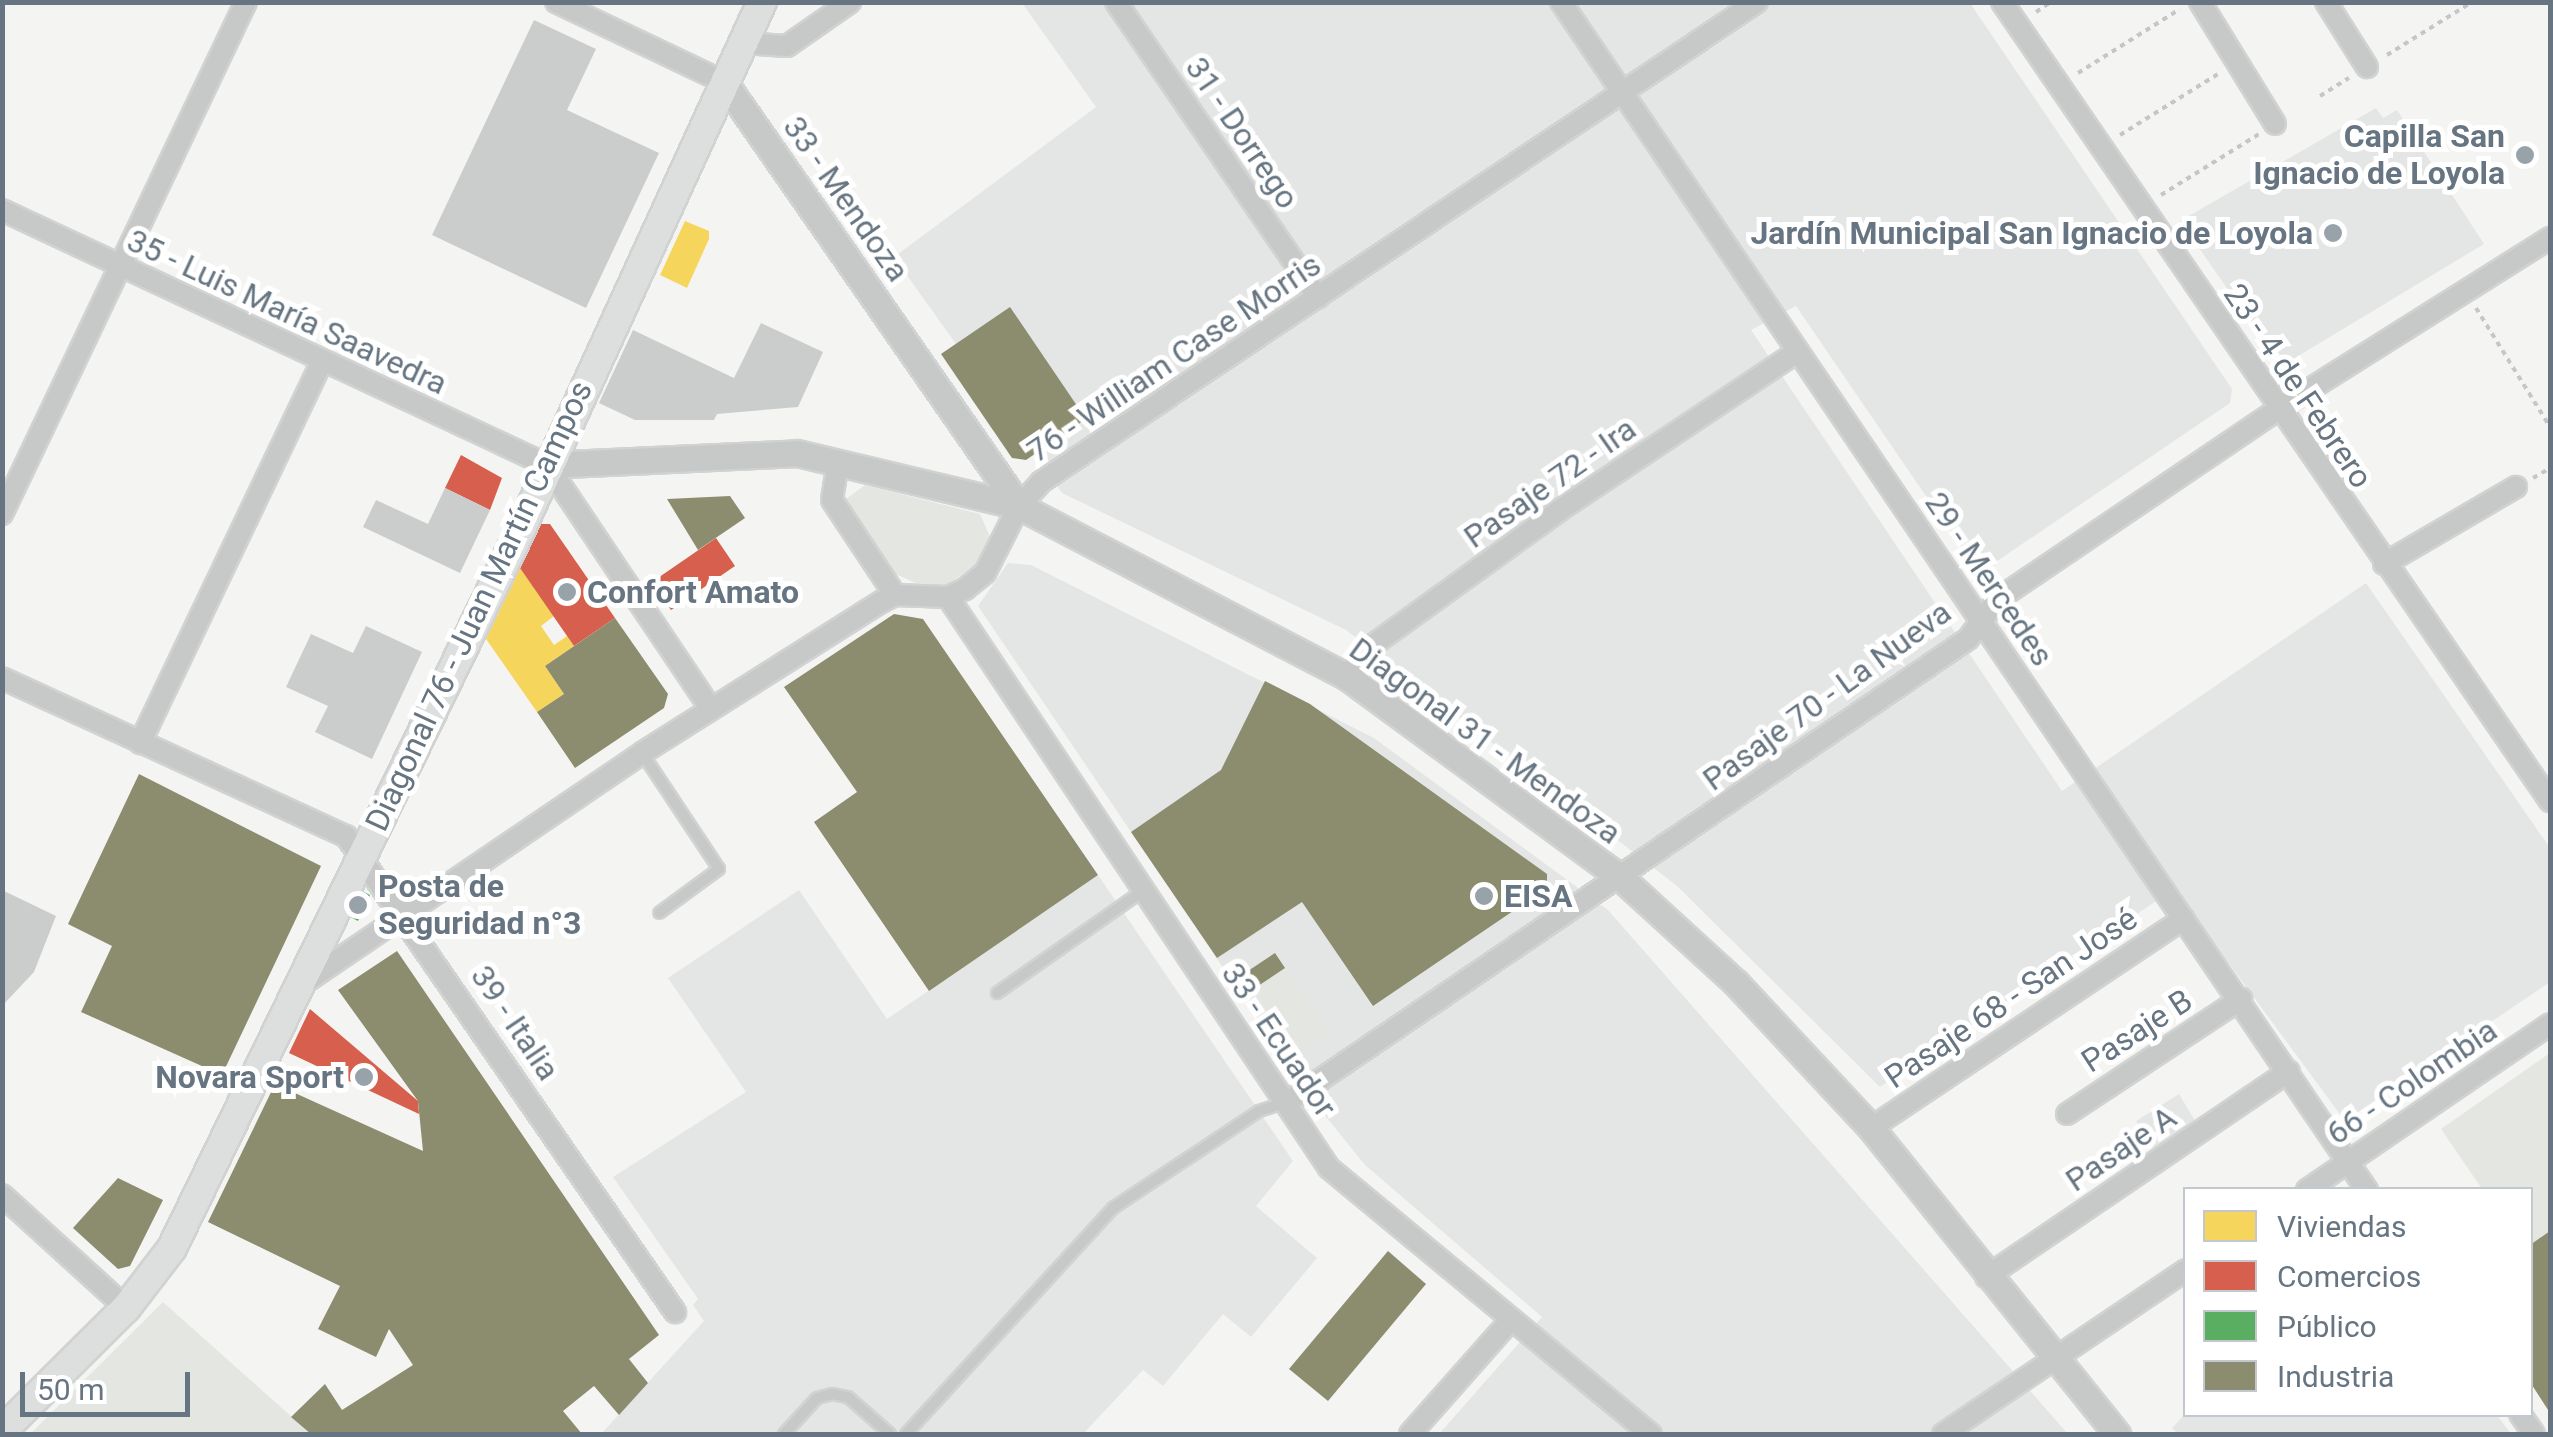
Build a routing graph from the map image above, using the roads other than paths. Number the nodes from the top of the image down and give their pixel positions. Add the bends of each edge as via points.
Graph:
1 (246, 2) edge
2 (556, 2) edge
3 (762, 2) edge
4 (850, 2) edge
5 (1116, 2) edge
6 (1560, 2) edge
7 (1756, 2) edge
8 (2002, 2) edge
9 (2200, 2) edge
10 (2326, 2) edge
11 (742, 43) junction
12 (2368, 66) road end
13 (724, 82) junction
14 (1622, 92) junction
15 (2276, 124) road end
16 (2, 210) edge
17 (2550, 238) edge
18 (120, 266) junction
19 (1318, 297) junction
20 (1797, 352) junction
21 (322, 363) junction
22 (2277, 410) junction
23 (838, 462) junction
24 (547, 466) junction
25 (2516, 487) dead end
26 (1019, 506) junction
27 (2, 514) edge
28 (2384, 564) junction
29 (896, 595) junction
30 (948, 597) junction
31 (1982, 620) junction
32 (1346, 676) junction
33 (2, 678) edge
34 (711, 709) junction
35 (140, 743) junction
36 (642, 753) junction
37 (2550, 800) edge
38 (363, 852) junction
39 (1621, 878) junction
40 (1141, 892) junction
41 (659, 914) dead end
42 (407, 918) junction
43 (2184, 919) junction
44 (296, 988) junction
45 (996, 993) dead end
46 (2241, 999) junction
47 (2550, 1024) edge
48 (2289, 1071) junction
49 (1286, 1103) junction
50 (2067, 1114) dead end
51 (1872, 1128) junction
52 (2348, 1162) junction
53 (2311, 1187) edge
54 (2365, 1187) edge
55 (2, 1195) edge
56 (2183, 1272) edge
57 (1986, 1278) junction
58 (126, 1308) junction
59 (675, 1312) dead end
60 (1510, 1321) junction
61 (2052, 1360) junction
62 (2, 1431) edge
63 (784, 1434) edge
64 (890, 1434) edge
65 (906, 1434) edge
66 (1410, 1434) edge
67 (1651, 1434) edge
68 (1943, 1434) edge
69 (2118, 1434) edge

1 - 18 street
2 - 13 street, 33 - Mendoza
3 - 11 main road, Diagonal 76 - Juan Martín Campos
4 - 11 street via 787,46
5 - 19 street, 31 - Dorrego
6 - 14 street, 29 - Mercedes
7 - 14 street, 76 - William Case Morris
8 - 22 street, 23 - 4 de Febrero
9 - 15 street
10 - 12 street
11 - 13 main road, Diagonal 76 - Juan Martín Campos
13 - 24 main road, Diagonal 76 - Juan Martín Campos
13 - 26 street, 33 - Mendoza
14 - 19 street, 76 - William Case Morris
14 - 20 street, 29 - Mercedes
16 - 18 street, 35 - Luis María Saavedra
17 - 22 street, Pasaje 70 - La Nueva
18 - 21 street, 35 - Luis María Saavedra
18 - 27 street
19 - 26 street, 76 - William Case Morris via 1042,482
20 - 31 street, 29 - Mercedes
20 - 32 street, Pasaje 72 - Ira via 1560,510 1377,642
21 - 24 street, 35 - Luis María Saavedra
21 - 35 street
22 - 28 street, 23 - 4 de Febrero
22 - 31 street, Pasaje 70 - La Nueva via 1998,599
23 - 24 street, Diagonal 31 - Mendoza via 776,452
23 - 26 street, Diagonal 31 - Mendoza
23 - 29 street via 832,500
24 - 34 street
24 - 38 main road, Diagonal 76 - Juan Martín Campos
25 - 28 street
26 - 30 street, 76 - William Case Morris via 985,573
26 - 32 street, Diagonal 31 - Mendoza
28 - 37 street, 23 - 4 de Febrero
29 - 30 street
29 - 34 street
30 - 40 street, 33 - Ecuador
31 - 39 street, Pasaje 70 - La Nueva via 1968,639
31 - 43 street, 29 - Mercedes
32 - 39 street, Diagonal 31 - Mendoza
33 - 35 street, 39 - Italia
34 - 36 street
35 - 38 street, 39 - Italia via 346,836
36 - 41 lane via 718,868
36 - 42 street
38 - 42 street, 39 - Italia
38 - 44 main road, Diagonal 76 - Juan Martín Campos
39 - 49 street, Pasaje 70 - La Nueva
39 - 51 street, Diagonal 31 - Mendoza via 1736,983
40 - 45 lane
40 - 49 street, 33 - Ecuador
42 - 44 street
42 - 59 street, 39 - Italia
43 - 46 street, 29 - Mercedes
43 - 51 street, Pasaje 68 - San José
44 - 58 main road, Diagonal 76 - Juan Martín Campos via 172,1248
46 - 48 street, 29 - Mercedes
46 - 50 street, Pasaje B
47 - 52 street, 66 - Colombia
48 - 52 street, 29 - Mercedes
48 - 57 street, Pasaje A
49 - 60 street, 33 - Ecuador via 1345,1184
49 - 65 lane via 1258,1112 1113,1208
51 - 57 street, Diagonal 31 - Mendoza
52 - 53 street, 66 - Colombia
52 - 54 street, 29 - Mercedes
55 - 58 street
56 - 61 street
57 - 61 street, Diagonal 31 - Mendoza
58 - 62 main road, Diagonal 76 - Juan Martín Campos
60 - 66 street
60 - 67 street, 33 - Ecuador
61 - 68 street
61 - 69 street, Diagonal 31 - Mendoza
63 - 64 lane via 817,1398 832,1394 848,1397

